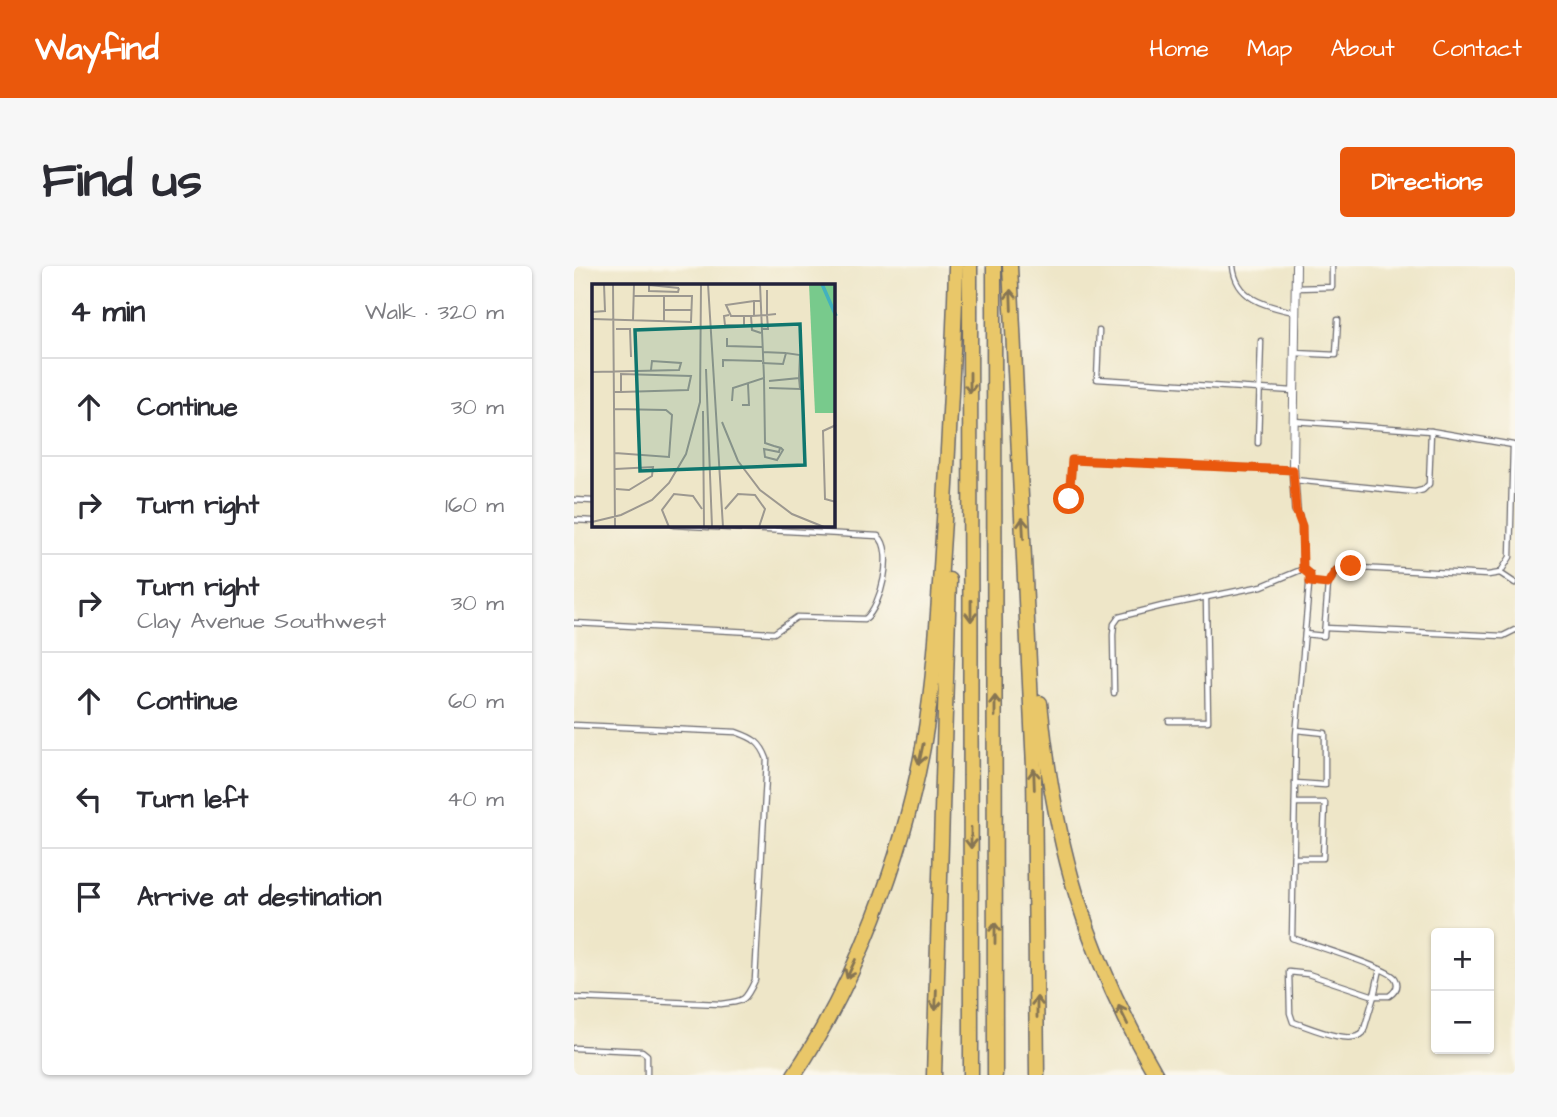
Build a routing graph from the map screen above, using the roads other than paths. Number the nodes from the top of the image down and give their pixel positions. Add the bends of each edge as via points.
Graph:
1 (956, 266) edge
2 (970, 266) edge
3 (994, 266) edge
4 (1010, 266) edge
5 (1233, 266) edge
6 (1296, 266) edge
7 (1332, 266) edge
8 (1296, 288) junction
9 (1295, 312) junction
10 (1338, 320) dead end
11 (1099, 331) dead end
12 (1261, 341) dead end
13 (1295, 353) junction
14 (1261, 388) junction
15 (1294, 391) junction
16 (951, 418) junction
17 (1293, 421) junction
18 (1431, 431) junction
19 (1258, 443) dead end
20 (1293, 475) junction
21 (1069, 499) dead end
22 (574, 500) edge
23 (592, 501) edge
24 (1296, 510) joint
25 (574, 520) edge
26 (592, 521) edge
27 (711, 527) edge
28 (1025, 566) junction
29 (1303, 569) junction
30 (1500, 573) junction
31 (1310, 582) junction
32 (1515, 583) edge
33 (1328, 584) junction
34 (1206, 597) junction
35 (574, 623) edge
36 (1325, 628) junction
37 (1515, 630) edge
38 (1305, 634) junction
39 (1114, 693) dead end
40 (1169, 720) dead end
41 (574, 725) edge
42 (1297, 730) junction
43 (1295, 783) junction
44 (1295, 803) junction
45 (1294, 858) junction
46 (1380, 969) junction
47 (1374, 996) junction
48 (574, 998) edge
49 (574, 1048) edge
50 (647, 1075) edge
51 (794, 1075) edge
52 (934, 1075) edge
53 (971, 1075) edge
54 (995, 1075) edge
55 (1037, 1075) edge
56 (1156, 1075) edge

1 - 16 highway
2 -> 53 highway
54 -> 3 highway
28 -> 4 highway
5 - 9 lane via 1242,289 1258,304
6 - 8 street
7 - 8 lane via 1332,287
8 - 9 street
9 - 13 street
10 - 13 lane via 1336,355
11 - 14 lane via 1097,379
12 - 14 lane
13 - 15 street
14 - 15 lane
14 - 19 lane
15 - 17 street
16 -> 51 highway via 933,668 912,793 867,932 837,999
16 -> 52 highway
17 - 18 lane
17 - 20 street
18 - 20 lane via 1429,484 1423,490
18 - 30 lane via 1513,445 1510,557
20 - 21 lane via 1072,460
20 - 24 street
22 - 23 lane
24 - 29 lane via 1302,526
25 - 26 lane
27 - 35 lane via 878,536 885,548 878,602 865,619 797,617 774,633
55 -> 28 highway via 1035,815
56 -> 28 highway via 1097,957 1070,877 1044,745
29 - 31 lane
29 - 34 lane via 1262,586
30 - 32 lane
30 - 33 lane via 1351,566 1336,570
31 - 33 lane
31 - 38 lane
33 - 36 lane
34 - 39 lane via 1119,617 1113,635
34 - 40 lane via 1208,721
36 - 37 lane via 1503,636
36 - 38 lane via 1324,636
38 - 42 lane
41 - 48 lane via 736,733 754,739 767,759 756,969 747,997 721,1004
42 - 43 lane
42 - 43 lane via 1325,733 1325,785
43 - 44 lane
44 - 45 lane
44 - 45 lane via 1325,803 1323,858
45 - 46 lane via 1292,938
46 - 47 lane
46 - 47 lane via 1396,979 1395,991
47 - 47 lane via 1363,1033 1349,1039 1293,1022 1289,972
49 - 50 lane via 642,1051 647,1055

